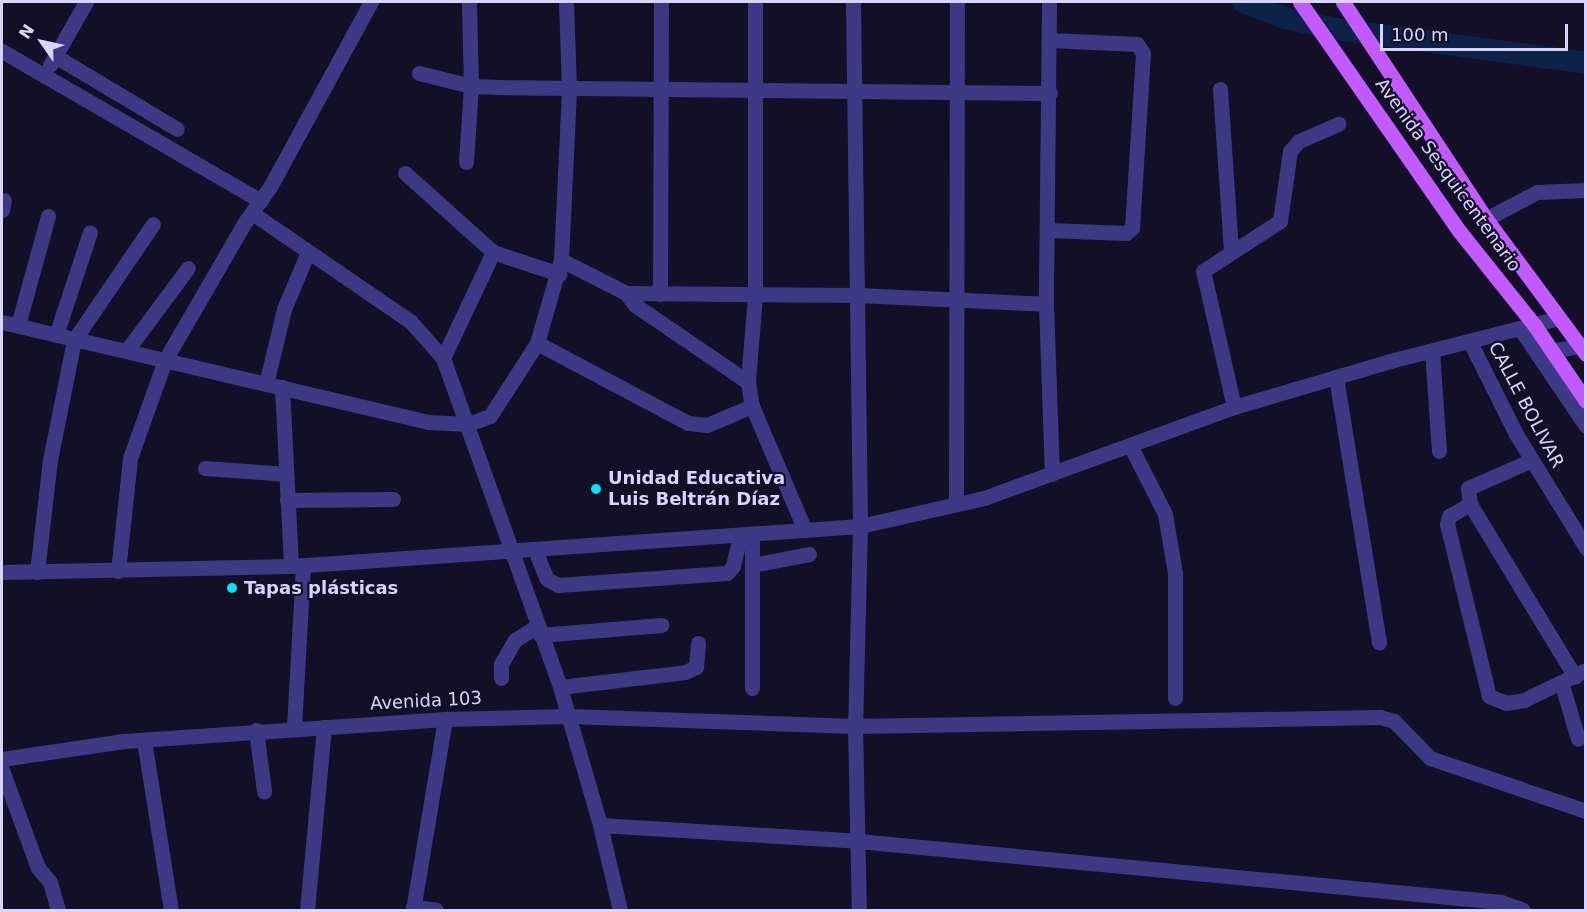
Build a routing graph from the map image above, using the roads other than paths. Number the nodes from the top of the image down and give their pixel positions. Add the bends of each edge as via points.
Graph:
1 (86, 2) edge
2 (371, 2) edge
3 (469, 2) edge
4 (566, 2) edge
5 (661, 2) edge
6 (755, 2) edge
7 (853, 2) edge
8 (957, 2) edge
9 (1049, 2) edge
10 (1300, 2) edge
11 (1343, 2) edge
12 (1050, 40) junction
13 (2, 51) edge
14 (55, 56) junction
15 (419, 74) dead end
16 (44, 75) junction
17 (471, 86) junction
18 (661, 87) junction
19 (569, 88) junction
20 (755, 89) junction
21 (1220, 89) dead end
22 (852, 91) junction
23 (1050, 93) junction
24 (957, 94) junction
25 (1338, 124) dead end
26 (177, 129) dead end
27 (466, 162) dead end
28 (405, 173) dead end
29 (1586, 190) edge
30 (256, 207) junction
31 (48, 216) dead end
32 (1486, 219) junction
33 (153, 224) dead end
34 (1049, 230) junction
35 (90, 232) dead end
36 (308, 252) junction
37 (493, 252) junction
38 (1231, 252) junction
39 (560, 267) junction
40 (188, 268) dead end
41 (626, 293) junction
42 (660, 294) junction
43 (858, 295) junction
44 (755, 296) junction
45 (954, 298) junction
46 (1046, 304) junction
47 (1559, 318) junction
48 (2, 322) edge
49 (18, 325) junction
50 (1528, 328) junction
51 (56, 335) junction
52 (74, 340) junction
53 (1470, 342) junction
54 (537, 344) junction
55 (1584, 348) edge
56 (127, 350) junction
57 (1432, 351) junction
58 (1551, 351) junction
59 (443, 358) junction
60 (165, 360) junction
61 (1336, 377) junction
62 (748, 382) junction
63 (266, 384) junction
64 (282, 387) junction
65 (1586, 401) edge
66 (752, 406) junction
67 (1234, 408) junction
68 (468, 424) junction
69 (1586, 426) edge
70 (1130, 445) junction
71 (1439, 451) dead end
72 (1532, 460) junction
73 (205, 468) dead end
74 (285, 474) junction
75 (1052, 474) junction
76 (393, 499) dead end
77 (287, 500) junction
78 (956, 504) junction
79 (1470, 504) junction
80 (860, 526) junction
81 (805, 530) junction
82 (746, 534) junction
83 (1586, 548) edge
84 (535, 550) junction
85 (510, 551) junction
86 (809, 554) dead end
87 (297, 565) junction
88 (752, 565) junction
89 (118, 571) junction
90 (2, 572) edge
91 (37, 572) junction
92 (662, 625) dead end
93 (539, 630) junction
94 (698, 643) dead end
95 (1379, 643) dead end
96 (1574, 677) edge
97 (501, 678) dead end
98 (560, 687) junction
99 (752, 688) dead end
100 (1175, 698) dead end
101 (568, 716) junction
102 (445, 719) junction
103 (855, 726) junction
104 (294, 727) junction
105 (324, 727) junction
106 (256, 730) junction
107 (1578, 739) dead end
108 (144, 740) junction
109 (2, 759) edge
110 (2, 770) edge
111 (264, 791) dead end
112 (1586, 812) edge
113 (600, 825) junction
114 (858, 840) junction
115 (413, 909) edge
116 (58, 910) edge
117 (171, 910) edge
118 (307, 910) edge
119 (436, 910) edge
120 (620, 910) edge
121 (859, 910) edge
122 (1523, 910) edge

1 - 14 street
2 - 30 street
3 - 17 street
4 - 19 street
5 - 18 street
6 - 20 street
7 - 22 street
8 - 24 street
9 - 12 street
10 - 50 main road, Avenida Sesquicentenario
11 - 32 main road, Avenida Sesquicentenario
12 - 23 street
12 - 34 street via 1137,44 1143,53 1132,228 1126,233
13 - 16 street
14 - 16 street
14 - 26 street
15 - 17 street
16 - 30 street
17 - 19 street
17 - 27 street
18 - 19 street
18 - 20 street
18 - 42 street
19 - 39 street
20 - 22 street
20 - 44 street
21 - 38 street
22 - 24 street
22 - 43 street
23 - 24 street
23 - 34 street
24 - 45 street
25 - 38 street via 1299,141 1290,151 1280,221
28 - 37 street
29 - 32 street via 1538,192
30 - 36 street
30 - 60 street
31 - 49 street
32 - 47 main road, Avenida Sesquicentenario
33 - 52 street
34 - 46 street
35 - 51 street
36 - 59 street via 411,322
36 - 63 street via 284,309
37 - 39 street
37 - 59 street
38 - 67 street via 1203,271
39 - 41 street
39 - 54 street
40 - 56 street
41 - 42 street
41 - 62 street via 635,305
42 - 44 street
43 - 44 street
43 - 45 street
43 - 80 street
44 - 62 street
45 - 46 street
45 - 78 street
46 - 75 street
47 - 50 street
47 - 55 main road, Avenida Sesquicentenario
48 - 49 street
49 - 51 street
50 - 53 street
50 - 58 main road, Avenida Sesquicentenario
50 - 69 street, Avenida Sesquicentenario
51 - 52 street
52 - 56 street
52 - 91 street via 50,460
53 - 57 street
53 - 72 street, CALLE BOLIVAR
54 - 66 street via 688,423 707,425
54 - 68 street via 490,416
55 - 58 street
56 - 60 street
57 - 61 street
57 - 71 street
58 - 65 main road, Avenida Sesquicentenario
59 - 68 street
60 - 63 street
60 - 89 street via 129,458
61 - 67 street
61 - 95 street
62 - 66 street
63 - 64 street
64 - 68 street via 428,422
64 - 74 street
66 - 81 street
67 - 70 street
68 - 85 street
70 - 75 street
70 - 100 street via 1165,514 1175,573
72 - 79 street via 1468,488
72 - 83 street, CALLE BOLIVAR
73 - 74 street
74 - 77 street
75 - 78 street
76 - 77 street
77 - 87 street
78 - 80 street
79 - 96 street
79 - 96 street via 1449,516 1446,524 1489,696 1506,703
80 - 81 street
80 - 103 street
81 - 82 street
82 - 84 street
82 - 84 street via 727,573 558,585 547,579
82 - 88 street
84 - 85 street
85 - 87 street
85 - 93 street
86 - 88 street
87 - 89 street
87 - 104 street
88 - 99 street
89 - 91 street
90 - 91 street
92 - 93 street
93 - 97 street via 515,640 501,664
93 - 98 street
94 - 98 street via 696,667 685,672
96 - 107 street
98 - 101 street
101 - 102 street, Avenida 103
101 - 103 street, Avenida 103
101 - 113 street
102 - 105 street, Avenida 103
102 - 115 street
103 - 112 street, Avenida 103 via 1380,717 1394,721 1430,758
103 - 114 street
104 - 105 street, Avenida 103
104 - 106 street, Avenida 103
105 - 118 street
106 - 108 street, Avenida 103
106 - 111 street
108 - 109 street, Avenida 103
108 - 117 street
110 - 116 street
113 - 114 street
113 - 120 street
114 - 121 street
114 - 122 street via 1501,902
115 - 119 street

